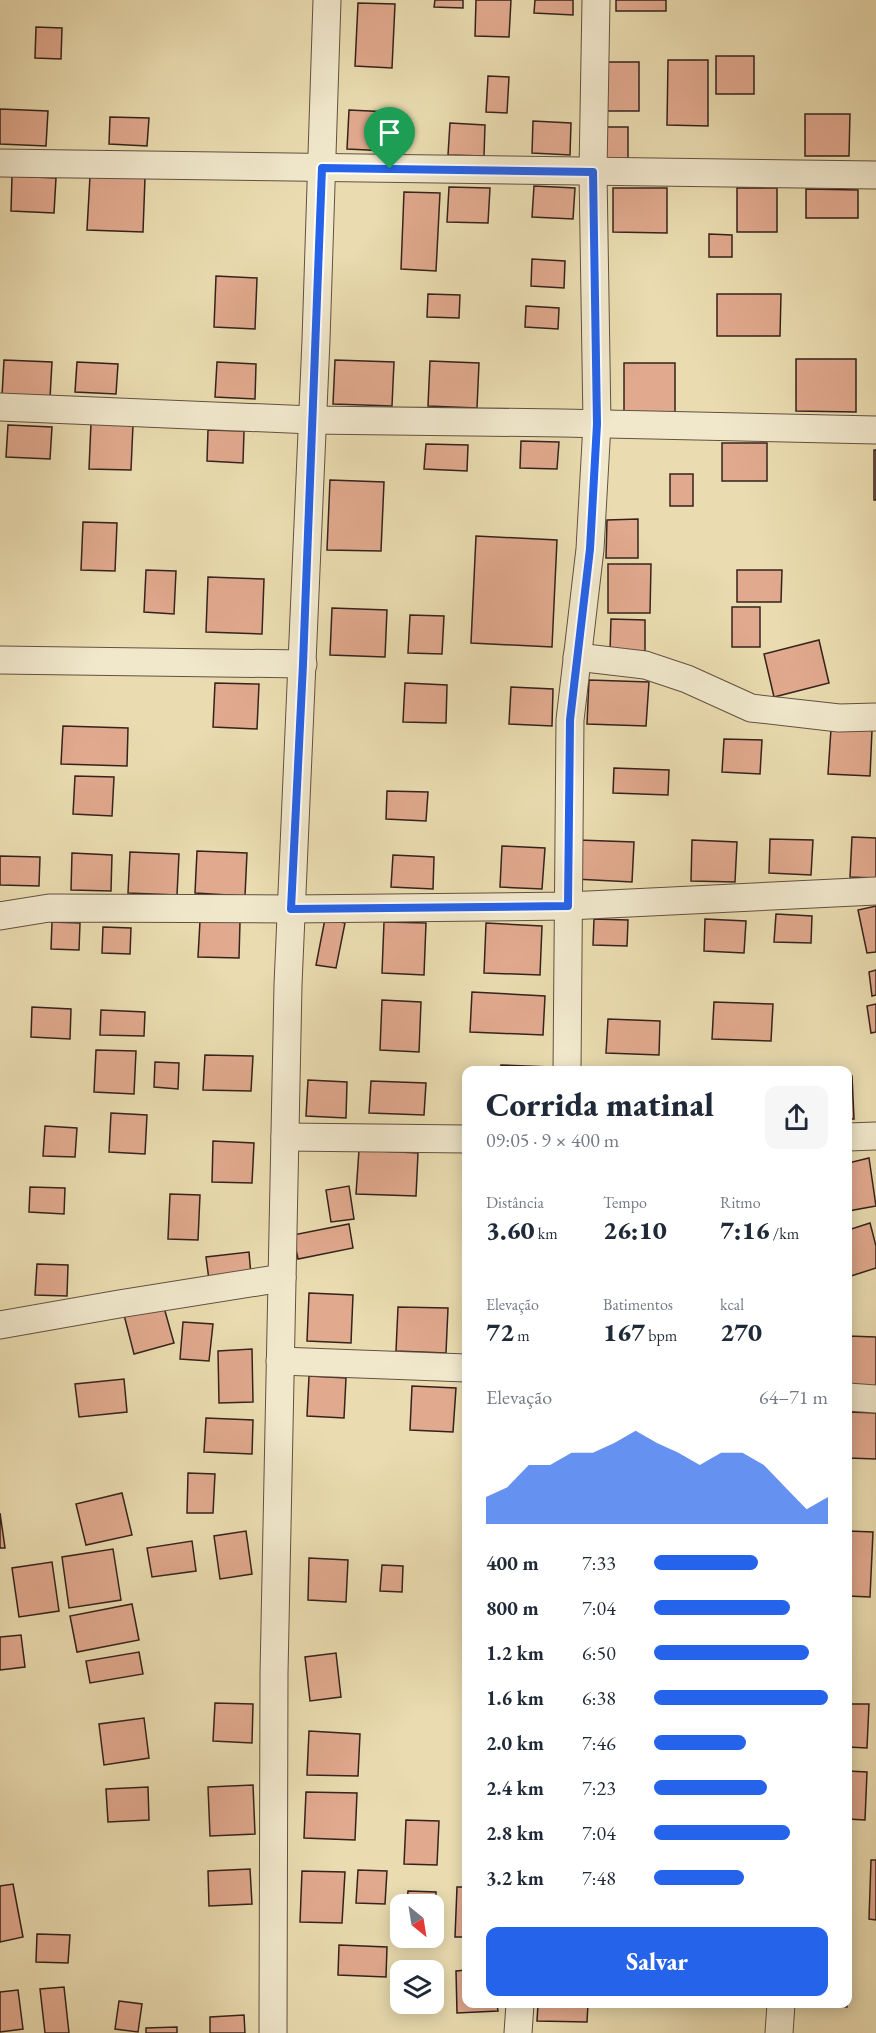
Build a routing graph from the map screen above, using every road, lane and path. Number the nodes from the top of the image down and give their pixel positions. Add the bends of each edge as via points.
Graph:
1 (327, 0) edge
2 (596, 0) edge
3 (0, 163) edge
4 (322, 168) junction
5 (593, 172) junction
6 (876, 175) edge
7 (0, 407) edge
8 (312, 420) junction
9 (597, 424) junction
10 (876, 430) edge
11 (577, 657) junction
12 (0, 660) edge
13 (303, 664) junction
14 (876, 717) edge
15 (876, 891) edge
16 (568, 906) junction
17 (291, 909) junction
18 (0, 916) edge
19 (567, 1066) edge
20 (876, 1136) edge
21 (285, 1137) junction
22 (852, 1137) edge
23 (462, 1139) edge
24 (282, 1278) junction
25 (0, 1325) edge
26 (280, 1361) junction
27 (462, 1368) edge
28 (852, 1397) edge
29 (876, 1399) edge
30 (520, 2008) edge
31 (781, 2008) edge
32 (273, 2033) edge
33 (518, 2033) edge
34 (779, 2033) edge

1 - 4 street
2 - 5 street
3 - 4 street
4 - 5 street
4 - 8 street
5 - 6 street
5 - 9 street
7 - 8 street
8 - 9 street
8 - 13 street
9 - 10 street
9 - 11 street via 590,549
11 - 14 street via 645,665 751,708 839,718
11 - 16 street via 570,720
12 - 13 street
13 - 17 street
15 - 16 street
16 - 17 street
16 - 19 street
17 - 18 street via 49,908
17 - 21 street
20 - 22 street
21 - 23 street
21 - 24 street
24 - 25 street
24 - 26 street
26 - 27 street
26 - 32 street
28 - 29 street
30 - 33 street
31 - 34 street

